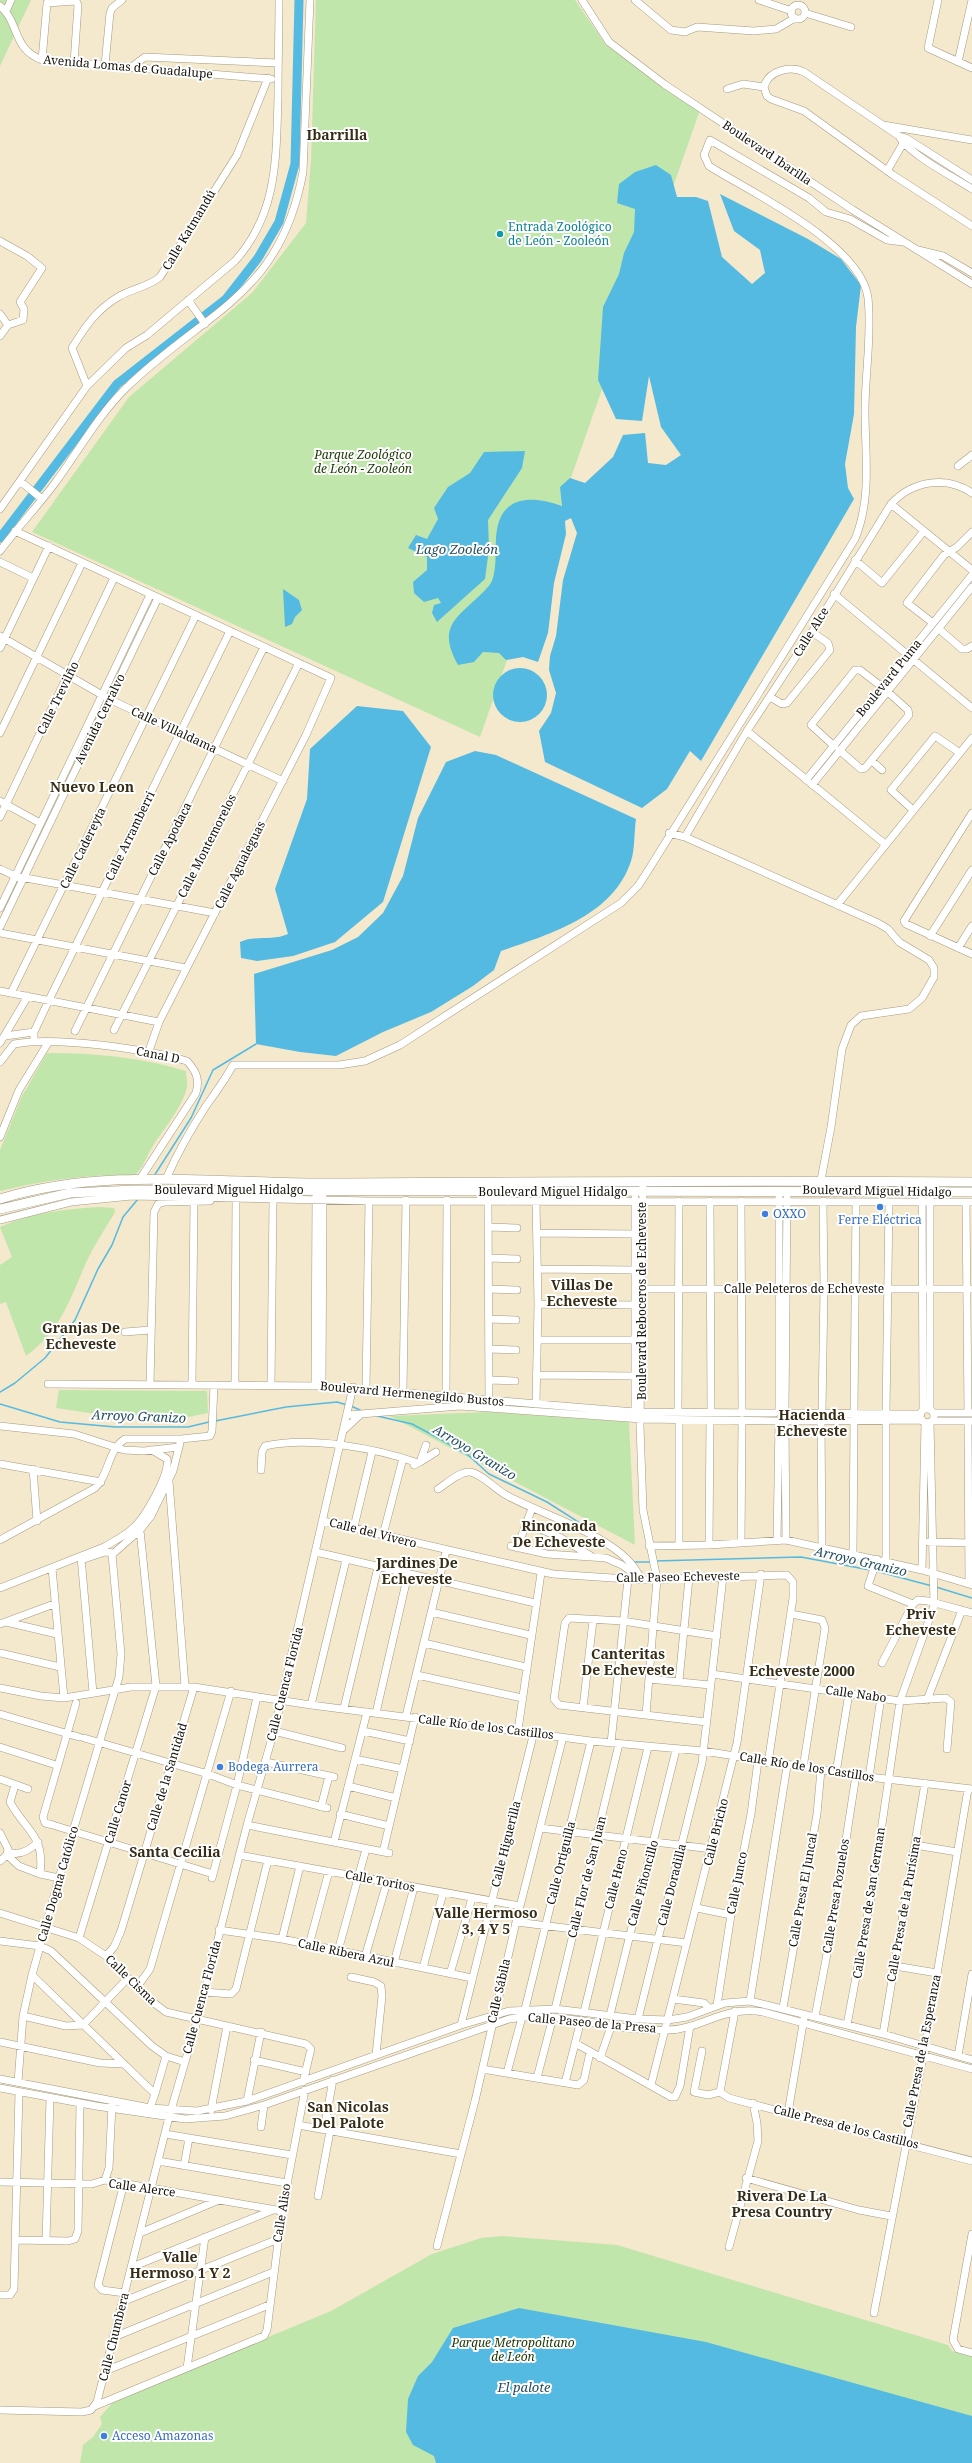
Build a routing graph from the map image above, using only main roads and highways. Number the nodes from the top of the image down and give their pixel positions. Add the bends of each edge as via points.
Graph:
1 (972, 1182) edge
2 (320, 1187) junction
3 (460, 1192) junction
4 (972, 1192) edge
5 (0, 1199) edge
6 (508, 1200) road end
7 (0, 1209) edge

1 - 2 main road, Boulevard Miguel Hidalgo via 821,1180
2 - 3 main road, Boulevard Miguel Hidalgo
2 - 5 main road, Boulevard Miguel Hidalgo via 143,1179 71,1184
2 - 7 main road, Boulevard Miguel Hidalgo via 202,1193 70,1194
3 - 4 main road, Boulevard Miguel Hidalgo via 639,1197 783,1190
3 - 6 main road

